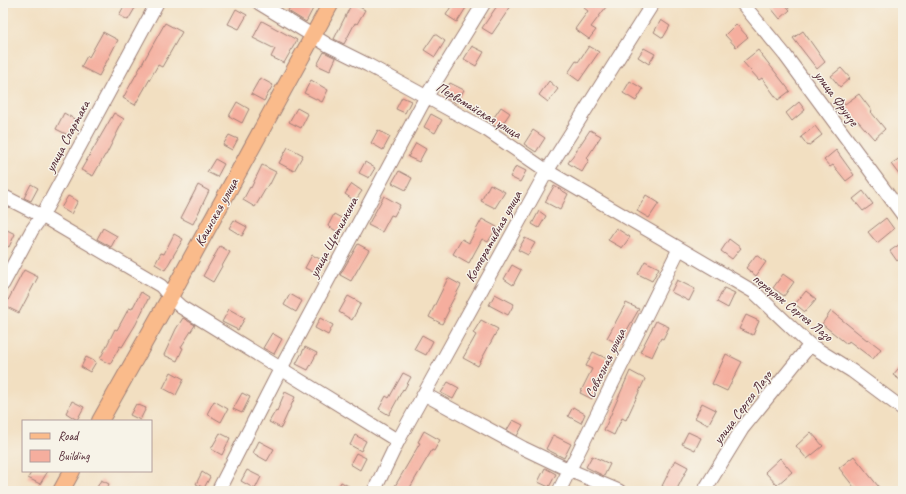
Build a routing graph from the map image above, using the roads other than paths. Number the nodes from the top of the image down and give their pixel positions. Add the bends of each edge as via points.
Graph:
1 (157, 3) edge
2 (259, 3) edge
3 (331, 3) edge
4 (484, 3) edge
5 (653, 3) edge
6 (742, 3) edge
7 (313, 36) junction
8 (426, 97) junction
9 (547, 171) junction
10 (3, 196) edge
11 (903, 215) edge
12 (42, 216) junction
13 (679, 249) junction
14 (3, 284) edge
15 (170, 297) junction
16 (810, 345) junction
17 (281, 368) junction
18 (424, 394) junction
19 (903, 409) edge
20 (101, 420) edge
21 (398, 440) junction
22 (569, 470) junction
23 (71, 472) edge
24 (61, 491) edge
25 (218, 491) edge
26 (374, 491) edge
27 (559, 491) edge
28 (619, 491) edge
29 (704, 491) edge

1 - 12 street, улица Спартака
2 - 7 street, Первомайская улица
3 - 7 main road, Каинская улица
4 - 8 street, улица Щетинкина
5 - 9 street, Кооперативная улица
6 - 11 street, улица Фрунзе via 785,55
7 - 8 street, Первомайская улица
7 - 15 main road, Каинская улица
8 - 9 street, Первомайская улица via 486,130
8 - 17 street, улица Щетинкина
9 - 13 street, Первомайская улица
9 - 18 street, Кооперативная улица
10 - 12 street
12 - 14 street, улица Спартака
12 - 15 street via 161,286
13 - 16 street, переулок Сергея Лазо via 754,292
13 - 22 street, Совхозная улица
15 - 17 street via 181,307
15 - 20 main road, Каинская улица
16 - 19 street, переулок Сергея Лазо via 852,371
16 - 29 street, улица Сергея Лазо via 742,429
17 - 21 street
17 - 25 street, улица Щетинкина
18 - 21 street, Кооперативная улица
18 - 22 street
21 - 26 street, Кооперативная улица
22 - 27 street, Совхозная улица
22 - 28 street
23 - 24 main road

